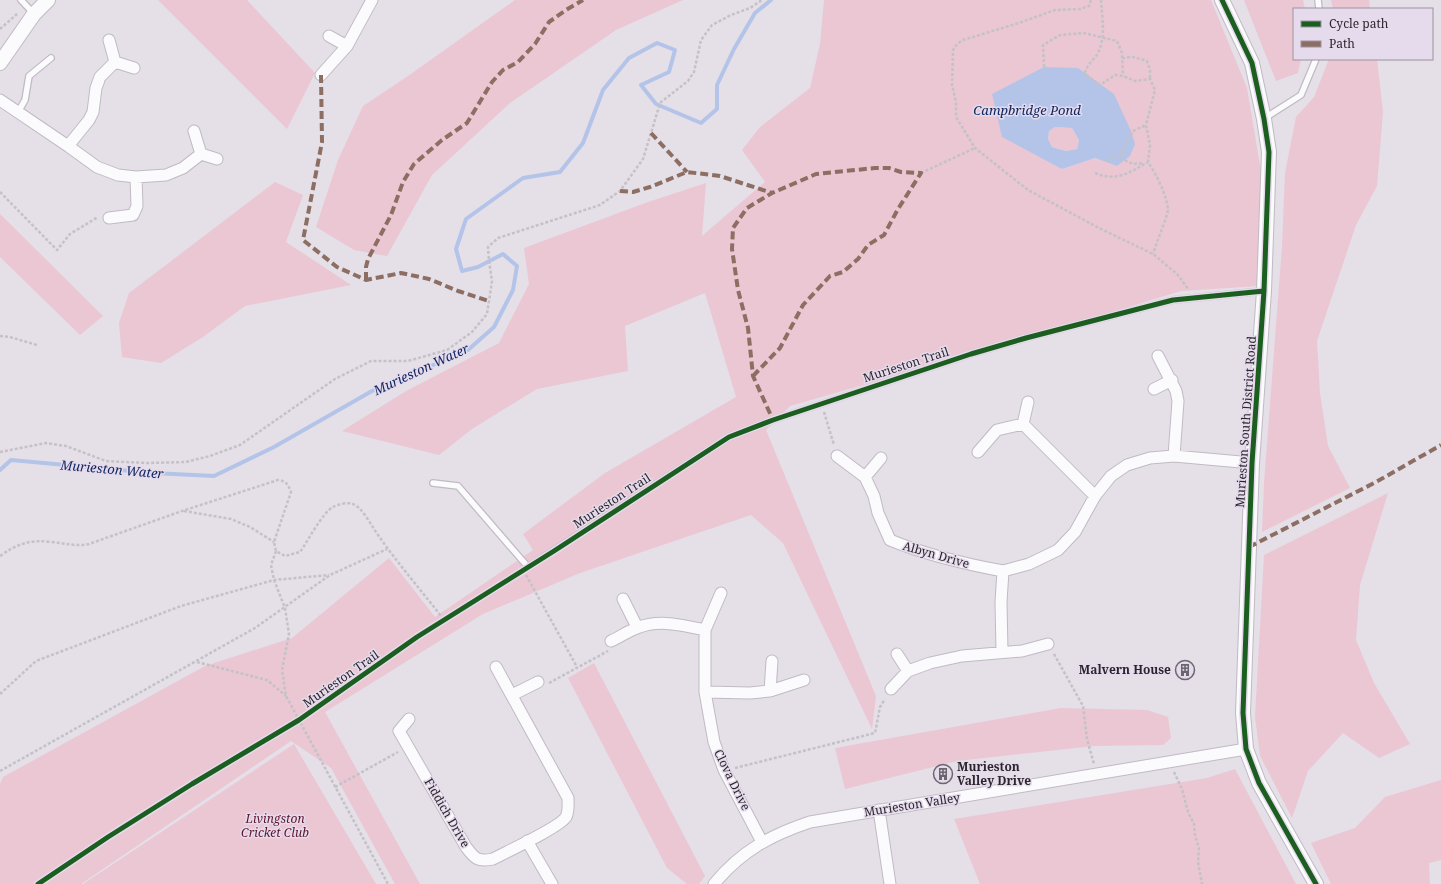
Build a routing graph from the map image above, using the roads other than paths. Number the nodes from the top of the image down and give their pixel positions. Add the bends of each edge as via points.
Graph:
1 (21, 0) edge
2 (48, 0) edge
3 (372, 0) edge
4 (1222, 0) edge
5 (30, 10) junction
6 (329, 36) dead end
7 (109, 40) dead end
8 (347, 46) junction
9 (51, 58) dead end
10 (1316, 60) edge
11 (115, 62) junction
12 (0, 63) edge
13 (134, 68) dead end
14 (321, 75) dead end
15 (0, 100) edge
16 (18, 112) junction
17 (1264, 119) junction
18 (194, 131) dead end
19 (68, 146) junction
20 (200, 154) junction
21 (217, 160) dead end
22 (136, 177) junction
23 (109, 218) road end
24 (1264, 291) junction
25 (1158, 356) dead end
26 (1172, 380) junction
27 (1154, 389) dead end
28 (1028, 402) dead end
29 (1023, 424) junction
30 (978, 452) dead end
31 (837, 456) road end
32 (1174, 456) junction
33 (881, 458) dead end
34 (1252, 463) junction
35 (865, 477) junction
36 (432, 483) dead end
37 (1095, 496) junction
38 (1003, 571) junction
39 (720, 593) dead end
40 (623, 599) dead end
41 (637, 627) junction
42 (705, 630) junction
43 (612, 641) road end
44 (1048, 644) road end
45 (1002, 652) junction
46 (897, 654) dead end
47 (772, 661) dead end
48 (496, 667) dead end
49 (908, 671) junction
50 (804, 680) dead end
51 (538, 682) road end
52 (891, 689) road end
53 (770, 691) junction
54 (705, 692) junction
55 (512, 695) junction
56 (409, 719) dead end
57 (1246, 749) junction
58 (879, 810) junction
59 (527, 841) junction
60 (762, 842) junction
61 (552, 884) edge
62 (714, 884) edge
63 (890, 884) edge
64 (1316, 884) edge

1 - 5 lane
2 - 5 street
3 - 8 street
4 - 17 street, Murieston South District Road via 1252,63
5 - 12 street
6 - 8 street
7 - 11 street
8 - 14 street
9 - 16 lane via 29,76 25,100
10 - 17 lane via 1301,95
11 - 13 street
11 - 19 street via 100,77 96,88 94,112
15 - 16 street
16 - 19 street
17 - 24 street, Murieston South District Road via 1269,152
18 - 20 street
19 - 22 street via 97,167 118,175
20 - 21 street
20 - 22 street via 183,168 166,176
22 - 23 street via 137,206 133,215
24 - 34 street, Murieston South District Road
24 - 36 lane, Murieston Trail via 1160,304 978,352 728,437 526,569 458,486
25 - 26 street
26 - 27 street
26 - 32 street via 1178,401
28 - 29 street
29 - 30 street via 997,430
29 - 37 street
31 - 35 street, Albyn Drive
32 - 34 street, Albyn Drive
32 - 37 street, Albyn Drive via 1150,458 1126,466 1111,476
33 - 35 street
34 - 57 street, Murieston South District Road via 1243,713
35 - 38 street, Albyn Drive via 890,540 914,551
37 - 38 street, Albyn Drive via 1075,532 1058,550 1029,564
38 - 45 street
39 - 42 street, Clova Drive
40 - 41 street
41 - 42 street via 660,623
41 - 43 street
42 - 54 street, Clova Drive
44 - 45 street via 1022,651
45 - 49 street via 962,656
46 - 49 street
47 - 53 street
48 - 55 street, Fiddich Drive
49 - 52 street
50 - 53 street
51 - 55 street
53 - 54 street
54 - 60 street, Clova Drive via 714,742 724,770
55 - 59 street, Fiddich Drive via 568,798 566,817 554,827
56 - 59 street, Fiddich Drive via 399,731 474,858 483,861 493,859
57 - 58 street, Murieston Valley
57 - 64 street, Murieston South District Road via 1259,783
58 - 60 street, Murieston Valley via 810,822
58 - 63 street
59 - 61 street
60 - 62 street, Murieston Valley via 742,856

